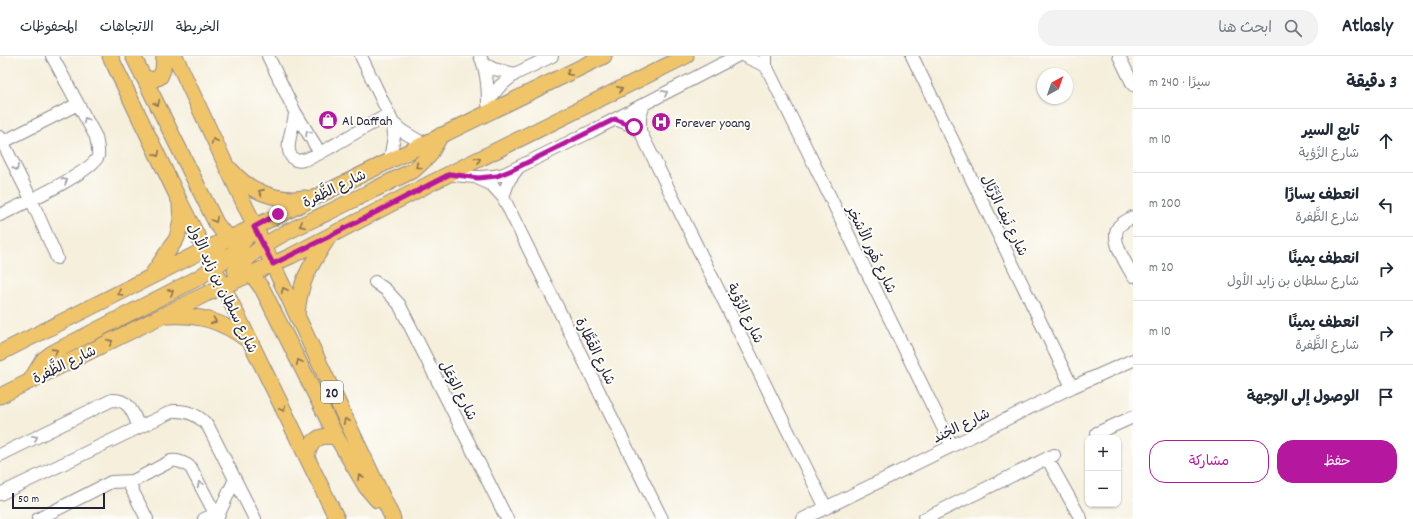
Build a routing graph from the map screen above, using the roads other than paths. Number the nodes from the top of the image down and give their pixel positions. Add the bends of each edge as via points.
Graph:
1 (52, 56) edge
2 (110, 56) edge
3 (133, 56) edge
4 (164, 56) edge
5 (175, 56) edge
6 (268, 56) edge
7 (361, 56) edge
8 (552, 56) edge
9 (604, 56) edge
10 (686, 56) edge
11 (737, 56) edge
12 (744, 56) edge
13 (912, 56) edge
14 (1120, 56) edge
15 (482, 60) edge
16 (766, 61) edge
17 (515, 74) junction
18 (144, 76) junction
19 (1133, 85) edge
20 (78, 104) junction
21 (644, 104) junction
22 (488, 107) junction
23 (295, 112) junction
24 (391, 119) junction
25 (615, 119) junction
26 (640, 131) junction
27 (441, 135) junction
28 (2, 140) edge
29 (424, 144) junction
30 (320, 153) junction
31 (390, 160) junction
32 (224, 161) junction
33 (520, 166) junction
34 (450, 174) junction
35 (478, 178) junction
36 (313, 197) junction
37 (503, 197) junction
38 (31, 199) junction
39 (180, 202) junction
40 (0, 215) edge
41 (1133, 217) edge
42 (254, 227) junction
43 (328, 237) junction
44 (247, 245) junction
45 (204, 250) junction
46 (57, 258) dead end
47 (273, 264) junction
48 (240, 265) junction
49 (214, 268) junction
50 (1133, 276) edge
51 (151, 277) junction
52 (375, 282) dead end
53 (223, 286) junction
54 (162, 316) junction
55 (297, 317) junction
56 (250, 342) junction
57 (1, 352) edge
58 (1133, 360) edge
59 (30, 381) junction
60 (1072, 387) junction
61 (0, 396) edge
62 (1133, 417) edge
63 (139, 427) junction
64 (1097, 433) dead end
65 (337, 438) junction
66 (952, 446) junction
67 (0, 455) edge
68 (307, 456) junction
69 (235, 479) junction
70 (128, 482) junction
71 (0, 494) edge
72 (826, 508) junction
73 (938, 516) edge
74 (43, 518) edge
75 (213, 518) edge
76 (146, 519) edge
77 (255, 519) edge
78 (337, 519) edge
79 (392, 519) edge
80 (507, 519) edge
81 (662, 519) edge
82 (803, 519) edge
83 (924, 519) edge
84 (1081, 519) edge

1 - 20 street
2 -> 39 main road, شارع سلطان بن زايد الأول
3 - 18 main road
4 - 18 main road via 160,77 152,80
32 -> 5 main road, 20
6 - 23 street
7 - 24 street
8 - 17 street
9 -> 22 main road, شارع الظَّفرة
34 -> 10 main road, شارع الظَّفرة
21 -> 11 street
12 - 16 street, شارع هُور الأشخِر
13 - 60 street, شارع نَيف الرَّيَّال
14 - 19 street
15 - 17 street via 494,69
15 - 22 street
16 - 66 street, شارع هُور الأشخِر
17 - 22 street via 500,86
18 -> 44 main road via 216,223
20 - 28 street
38 -> 20 street via 86,169 98,156 96,138
21 - 25 street
21 - 26 street via 640,117
22 - 27 main road, شارع الظَّفرة
30 -> 23 street
23 - 30 street via 288,146 292,158 302,161
24 - 29 street via 402,131
24 - 30 street
24 - 31 street via 394,136
25 - 26 street
25 - 33 street
26 - 72 street, شارع الرُّؤية
27 - 29 main road, شارع الظَّفرة
27 -> 44 main road via 429,156 414,170 289,231
28 -> 38 street
29 - 31 main road, شارع الظَّفرة
31 - 36 main road, شارع الظَّفرة
36 -> 32 main road via 283,199 268,195 251,188 236,176
32 - 42 main road, 20
33 - 35 street via 497,176
33 - 37 street via 509,180
34 - 35 street
34 - 43 main road, شارع الظَّفرة
35 - 37 street, شارع القَطَّارة via 492,185
36 - 42 main road, شارع الظَّفرة
37 - 81 street, شارع القَطَّارة
38 - 40 street
38 - 46 street
39 - 45 main road, شارع سلطان بن زايد الأول
39 - 51 main road via 181,220 177,238
41 - 50 street via 1119,226 1115,236
42 - 44 main road, شارع الظَّفرة
42 - 44 main road, 20
43 - 47 main road, شارع الظَّفرة
43 - 55 main road via 304,280
44 - 45 main road, شارع الظَّفرة
44 - 47 main road, 20
44 - 48 main road
45 - 48 main road
45 - 49 main road, شارع سلطان بن زايد الأول
45 - 51 main road, شارع الظَّفرة
47 - 48 main road, شارع الظَّفرة
55 -> 47 main road, 20
48 - 49 main road
48 - 53 main road, شارع الظَّفرة
65 -> 48 main road via 263,290
49 - 53 main road, شارع سلطان بن زايد الأول
59 -> 49 main road via 43,360 52,353
51 -> 57 main road, شارع الظَّفرة
52 - 80 street, شارع الوَعَل via 399,304
53 - 54 main road, شارع الظَّفرة
53 - 56 main road, شارع سلطان بن زايد الأول
54 -> 56 main road via 185,315 208,319 223,324
59 -> 54 main road, شارع الظَّفرة
79 -> 55 main road, 20
56 -> 68 main road, شارع سلطان بن زايد الأول
58 - 60 street, شارع الجُند
59 - 61 main road, شارع الظَّفرة
60 - 66 street, شارع الجُند
62 - 64 street
67 -> 63 street via 112,400 126,403
63 - 69 street via 173,411 185,411 197,416 208,426
63 - 71 street
65 - 68 main road via 324,436 317,439 312,443
79 -> 65 main road via 366,487
66 - 72 street, شارع الجُند
68 - 78 main road, شارع سلطان بن زايد الأول
69 - 75 street
69 - 77 street
70 - 74 street via 111,482
75 -> 70 street via 194,472 184,463 171,461
70 - 76 street
72 - 82 street, شارع الجُند
73 - 83 street
73 - 84 street via 1051,456

